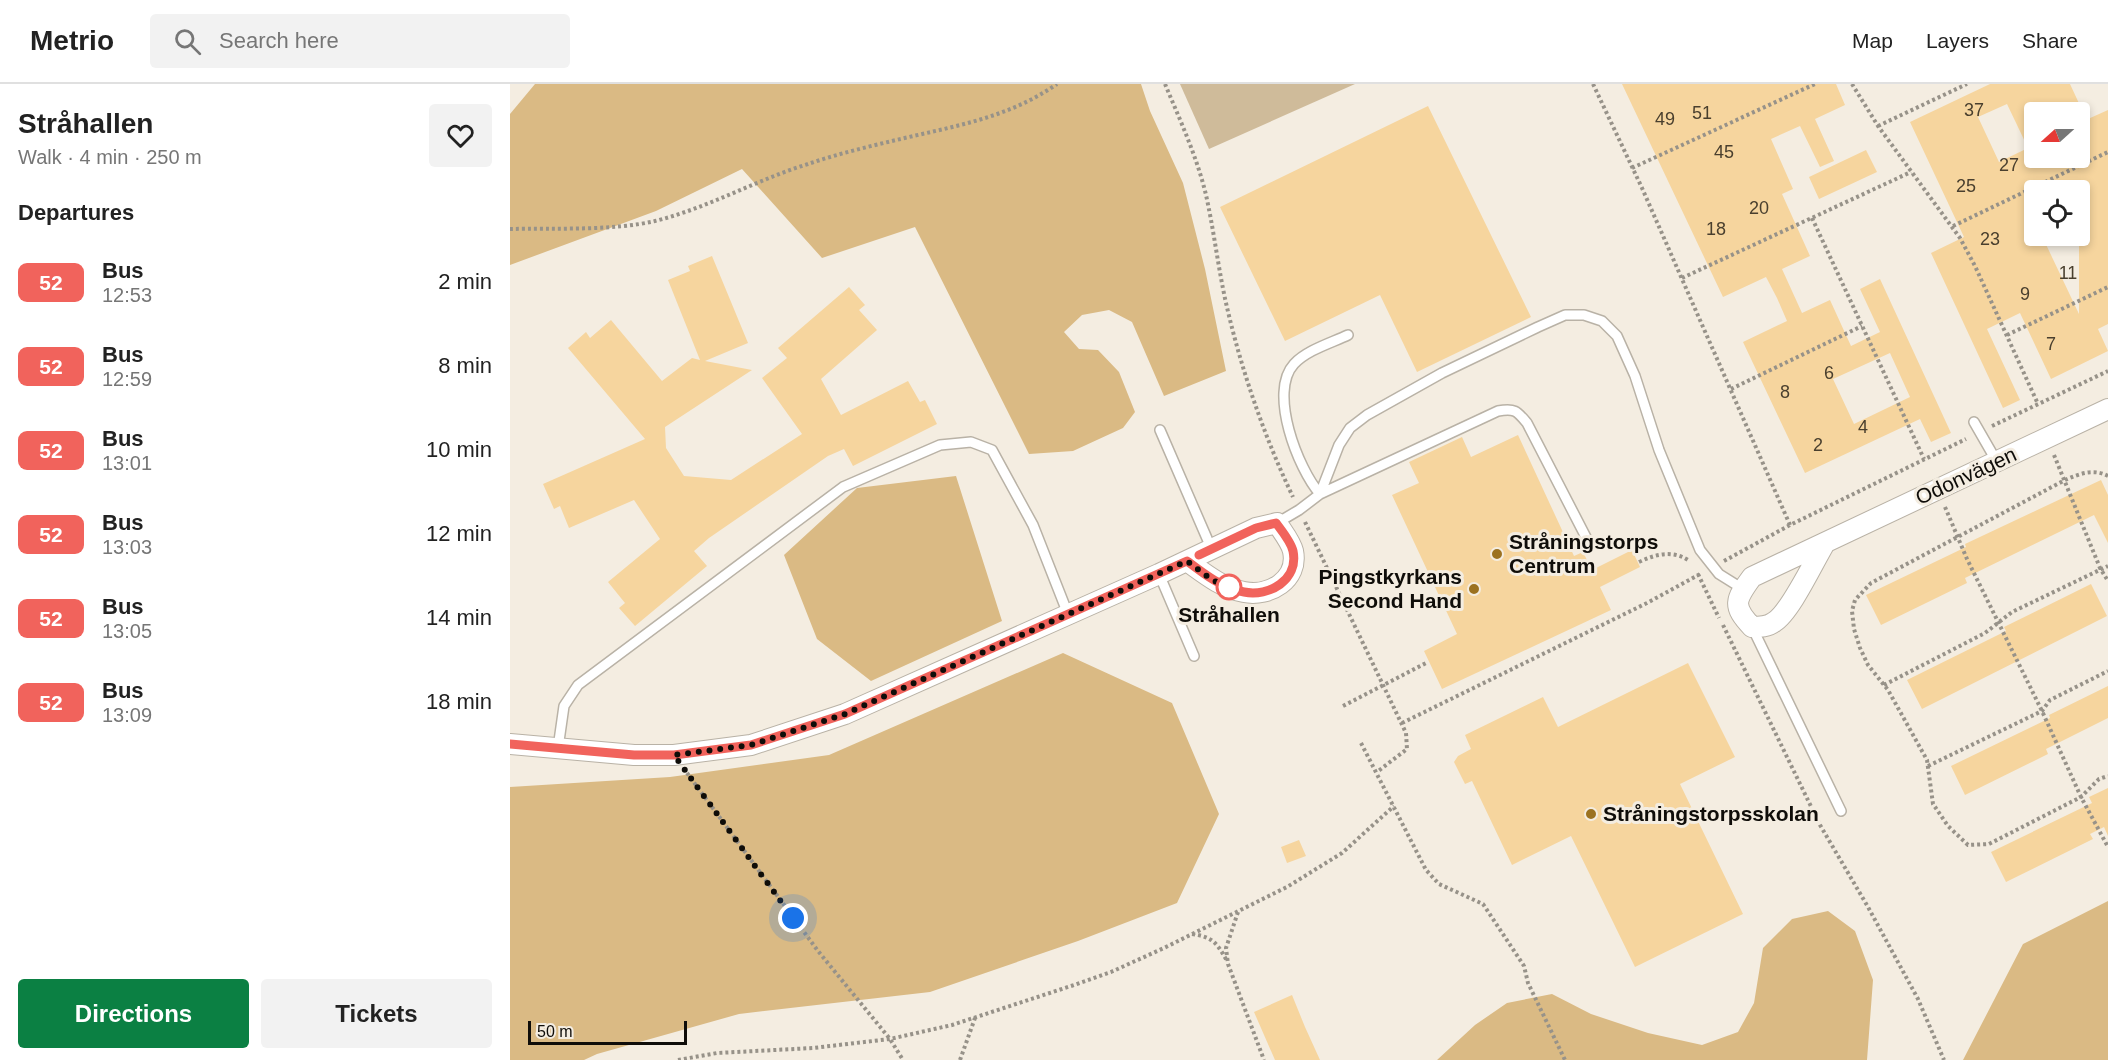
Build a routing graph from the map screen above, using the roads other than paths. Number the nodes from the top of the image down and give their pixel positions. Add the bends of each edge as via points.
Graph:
1 (1348, 335) dead end
2 (2108, 409) edge
3 (1974, 422) dead end
4 (1160, 430) dead end
5 (1997, 462) junction
6 (1320, 494) junction
7 (1276, 523) junction
8 (1825, 543) junction
9 (1590, 545) dead end
10 (1212, 550) junction
11 (1187, 561) junction
12 (1159, 574) junction
13 (1743, 589) junction
14 (1068, 614) junction
15 (1752, 627) junction
16 (1194, 656) dead end
17 (510, 744) edge
18 (558, 748) junction
19 (1841, 812) dead end

1 - 6 lane via 1296,362 1286,380 1284,401 1291,433 1304,471
2 - 5 street, Odonvägen
3 - 5 lane
4 - 10 lane
5 - 8 street, Odonvägen
6 - 7 lane
6 - 9 lane via 1498,411 1508,410 1517,412 1527,423
6 - 13 lane via 1339,445 1350,428 1367,415 1538,327 1565,315 1584,315 1602,321 1617,336 1700,550 1719,574
7 - 10 street via 1256,528
7 - 11 street via 1293,550 1288,577 1272,590 1245,592 1229,587
8 - 13 street, Odonvägen via 1752,577
8 - 15 street via 1786,610 1775,622
10 - 11 street
11 - 12 street
12 - 14 street
12 - 16 lane
13 - 15 street via 1737,603 1739,614
14 - 18 street via 845,714 751,745 674,755
14 - 18 lane via 1033,525 992,450 971,442 940,445 843,487 578,685 564,706
15 - 19 lane
17 - 18 street

